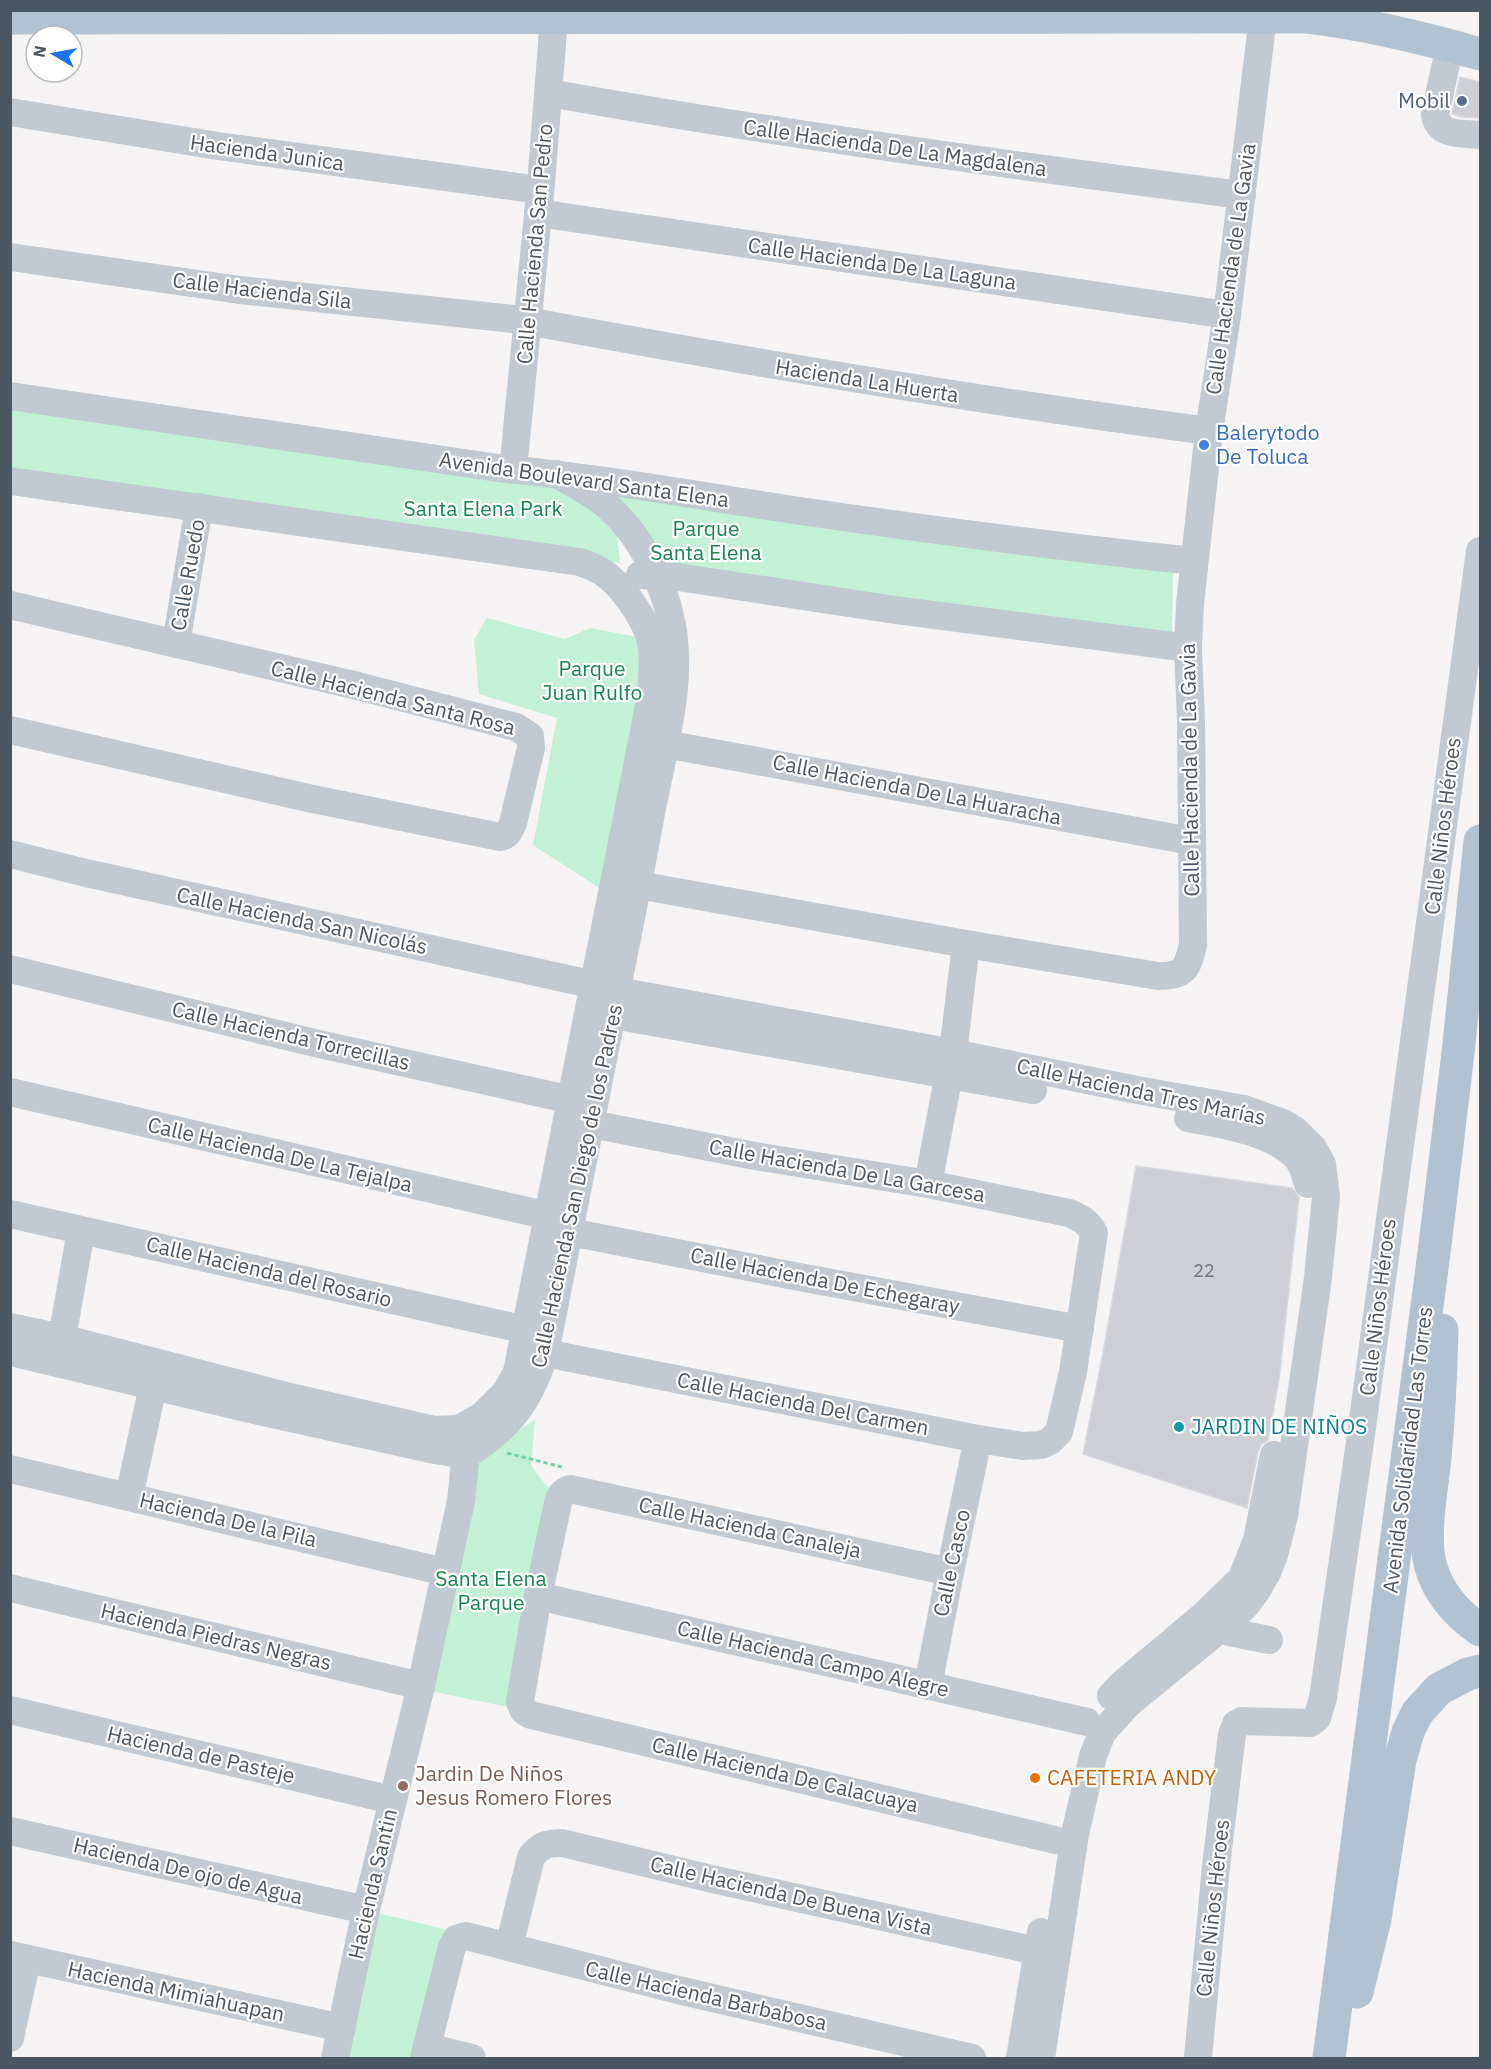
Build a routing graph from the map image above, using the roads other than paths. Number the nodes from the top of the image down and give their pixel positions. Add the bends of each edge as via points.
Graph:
1 (59, 14) edge
2 (350, 14) edge
3 (644, 14) edge
4 (928, 14) edge
5 (1226, 14) edge
6 (1263, 17) junction
7 (10, 18) edge
8 (546, 18) junction
9 (1466, 50) edge
10 (549, 93) junction
11 (10, 112) edge
12 (1480, 135) edge
13 (1242, 195) junction
14 (531, 201) junction
15 (10, 257) edge
16 (1227, 315) junction
17 (521, 320) junction
18 (10, 396) edge
19 (1209, 431) junction
20 (506, 469) junction
21 (556, 474) junction
22 (10, 481) edge
23 (199, 507) junction
24 (1480, 551) edge
25 (1193, 561) junction
26 (655, 575) junction
27 (611, 578) junction
28 (10, 605) edge
29 (176, 644) junction
30 (1188, 648) junction
31 (10, 730) edge
32 (665, 744) junction
33 (637, 826) junction
34 (1179, 840) junction
35 (1480, 841) edge
36 (10, 854) edge
37 (638, 885) junction
38 (966, 944) junction
39 (10, 969) edge
40 (609, 997) junction
41 (951, 1064) junction
42 (10, 1092) edge
43 (572, 1101) junction
44 (591, 1124) junction
45 (568, 1179) junction
46 (928, 1184) junction
47 (10, 1214) edge
48 (559, 1224) junction
49 (81, 1231) junction
50 (1435, 1245) junction
51 (10, 1327) edge
52 (1080, 1329) junction
53 (526, 1330) junction
54 (62, 1338) junction
55 (10, 1352) edge
56 (545, 1353) junction
57 (153, 1386) junction
58 (247, 1396) junction
59 (978, 1439) junction
60 (468, 1442) junction
61 (10, 1469) edge
62 (129, 1497) junction
63 (445, 1572) junction
64 (950, 1572) junction
65 (10, 1588) edge
66 (538, 1596) junction
67 (1212, 1622) junction
68 (1480, 1630) edge
69 (1269, 1640) dead end
70 (1480, 1671) edge
71 (420, 1686) junction
72 (928, 1686) junction
73 (10, 1710) edge
74 (1087, 1722) junction
75 (392, 1800) junction
76 (10, 1831) edge
77 (1055, 1840) junction
78 (1055, 1900) junction
79 (366, 1910) junction
80 (509, 1947) junction
81 (1037, 1951) junction
82 (19, 1957) edge
83 (342, 2028) junction
84 (10, 2038) edge
85 (426, 2053) edge
86 (335, 2058) edge
87 (472, 2058) edge
88 (972, 2058) edge
89 (1020, 2058) edge
90 (1041, 2058) edge
91 (1198, 2058) edge
92 (1329, 2058) edge
93 (1341, 2058) edge

1 - 2 main road
1 - 7 main road
2 - 8 main road
3 - 4 main road
3 - 8 main road
4 - 5 main road
5 - 6 main road
6 - 9 main road via 1347,21
6 - 13 street, Calle Hacienda de La Gavia
8 - 10 street, Calle Hacienda San Pedro
8 - 14 street, Calle Hacienda San Pedro
9 - 12 street via 1435,115 1436,122 1445,131
10 - 13 street, Calle Hacienda De La Magdalena via 688,118
10 - 14 street, Calle Hacienda San Pedro
11 - 14 street, Hacienda Junica
13 - 16 street, Calle Hacienda de La Gavia
14 - 16 street, Calle Hacienda De La Laguna
14 - 17 street, Calle Hacienda San Pedro
15 - 17 street, Calle Hacienda Sila via 240,290
16 - 19 street, Calle Hacienda de La Gavia
17 - 19 street, Hacienda La Huerta via 735,360
17 - 20 street, Calle Hacienda San Pedro
18 - 20 street, Avenida Boulevard Santa Elena
19 - 25 street, Calle Hacienda de La Gavia
20 - 21 street, Avenida Boulevard Santa Elena
21 - 25 street, Avenida Boulevard Santa Elena via 802,511
21 - 26 street, Calle Hacienda San Diego de los Padres via 614,513 643,548
22 - 23 street
23 - 27 street via 580,562
23 - 29 street, Calle Ruedo
24 - 91 street, Calle Niños Héroes via 1323,1698 1317,1718 1310,1722 1242,1721 1232,1734
25 - 30 street, Calle Hacienda de La Gavia
26 - 27 street
26 - 30 street
26 - 32 street, Calle Hacienda San Diego de los Padres via 668,610 674,647 675,673
27 - 33 street, Calle Hacienda San Diego de los Padres via 645,623 652,648 651,696
28 - 29 street, Calle Hacienda Santa Rosa
29 - 31 street, Calle Hacienda Santa Rosa via 358,686 525,732 530,736 531,748 509,831 505,836 495,837
30 - 34 street, Calle Hacienda de La Gavia
32 - 33 street, Calle Hacienda San Diego de los Padres
32 - 34 street, Calle Hacienda De La Huaracha
33 - 37 street, Calle Hacienda San Diego de los Padres
33 - 40 street, Calle Hacienda San Diego de los Padres
34 - 38 street, Calle Hacienda de La Gavia via 1193,945 1188,966 1176,975 1158,976
35 - 50 main road, Avenida Solidaridad Las Torres
36 - 40 street, Calle Hacienda San Nicolás
37 - 38 street, Calle Hacienda de La Gavia
37 - 40 street, Calle Hacienda San Diego de los Padres
38 - 41 street
39 - 43 street, Calle Hacienda Torrecillas
40 - 41 street, Calle Hacienda Tres Marías
40 - 43 street, Calle Hacienda San Diego de los Padres
40 - 44 street, Calle Hacienda San Diego de los Padres
41 - 46 street
41 - 67 street, Calle Hacienda Tres Marías via 1242,1130 1305,1154 1310,1208 1264,1512 1242,1578
42 - 48 street, Calle Hacienda De La Tejalpa
43 - 45 street, Calle Hacienda San Diego de los Padres
44 - 45 street, Calle Hacienda San Diego de los Padres
44 - 46 street, Calle Hacienda De La Garcesa
45 - 48 street, Calle Hacienda San Diego de los Padres
46 - 52 street, Calle Hacienda De La Garcesa via 1069,1213 1089,1224 1094,1233
47 - 49 street, Calle Hacienda del Rosario
48 - 52 street, Calle Hacienda De Echegaray via 794,1276
48 - 53 street, Calle Hacienda San Diego de los Padres
48 - 56 street, Calle Hacienda San Diego de los Padres
49 - 53 street, Calle Hacienda del Rosario
49 - 54 street
50 - 68 main road via 1442,1326 1441,1396 1428,1537 1430,1565 1444,1596
50 - 92 main road, Avenida Solidaridad Las Torres
51 - 54 street
52 - 59 street, Calle Hacienda Del Carmen via 1059,1432 1050,1441 1023,1446
53 - 60 street, Calle Hacienda San Diego de los Padres via 518,1372 506,1392 482,1416
54 - 58 street
55 - 57 street
56 - 59 street, Calle Hacienda Del Carmen
56 - 60 street, Calle Hacienda San Diego de los Padres via 522,1407 497,1433
57 - 58 street
57 - 62 street
58 - 60 street via 294,1398 434,1430
59 - 64 street, Calle Casco
60 - 63 street, Hacienda Santin via 461,1501
61 - 62 street, Hacienda De la Pila
62 - 63 street, Hacienda De la Pila
63 - 71 street, Hacienda Santin
64 - 66 street, Calle Hacienda Canaleja via 564,1496
64 - 72 street, Calle Casco
65 - 71 street, Hacienda Piedras Negras
66 - 72 street, Calle Hacienda Campo Alegre
66 - 77 street, Calle Hacienda De Calacuaya via 520,1702 531,1715
67 - 69 street via 1229,1632
67 - 74 street, Calle Hacienda Tres Marías via 1122,1684
67 - 78 street, Calle Hacienda Tres Marías via 1102,1733 1092,1756
70 - 93 main road via 1439,1689 1417,1713 1407,1732 1375,1919
71 - 75 street, Hacienda Santin
72 - 74 street, Calle Hacienda Campo Alegre
73 - 75 street, Hacienda de Pasteje
74 - 77 street, Calle Hacienda Tres Marías via 1073,1757
75 - 79 street, Hacienda Santin
76 - 79 street, Hacienda De ojo de Agua
77 - 78 street, Calle Hacienda Tres Marías
78 - 81 street, Calle Hacienda Tres Marías
78 - 90 street, Calle Hacienda Tres Marías
79 - 83 street, Hacienda Santin
80 - 81 street, Calle Hacienda De Buena Vista via 531,1857 545,1844 562,1843
80 - 85 street, Calle Hacienda Barbabosa via 466,1936 456,1940
80 - 88 street, Calle Hacienda Barbabosa
81 - 89 street, Calle Hacienda Tres Marías
82 - 83 street, Hacienda Mimiahuapan
82 - 84 street
83 - 86 street, Hacienda Santin
85 - 87 street

